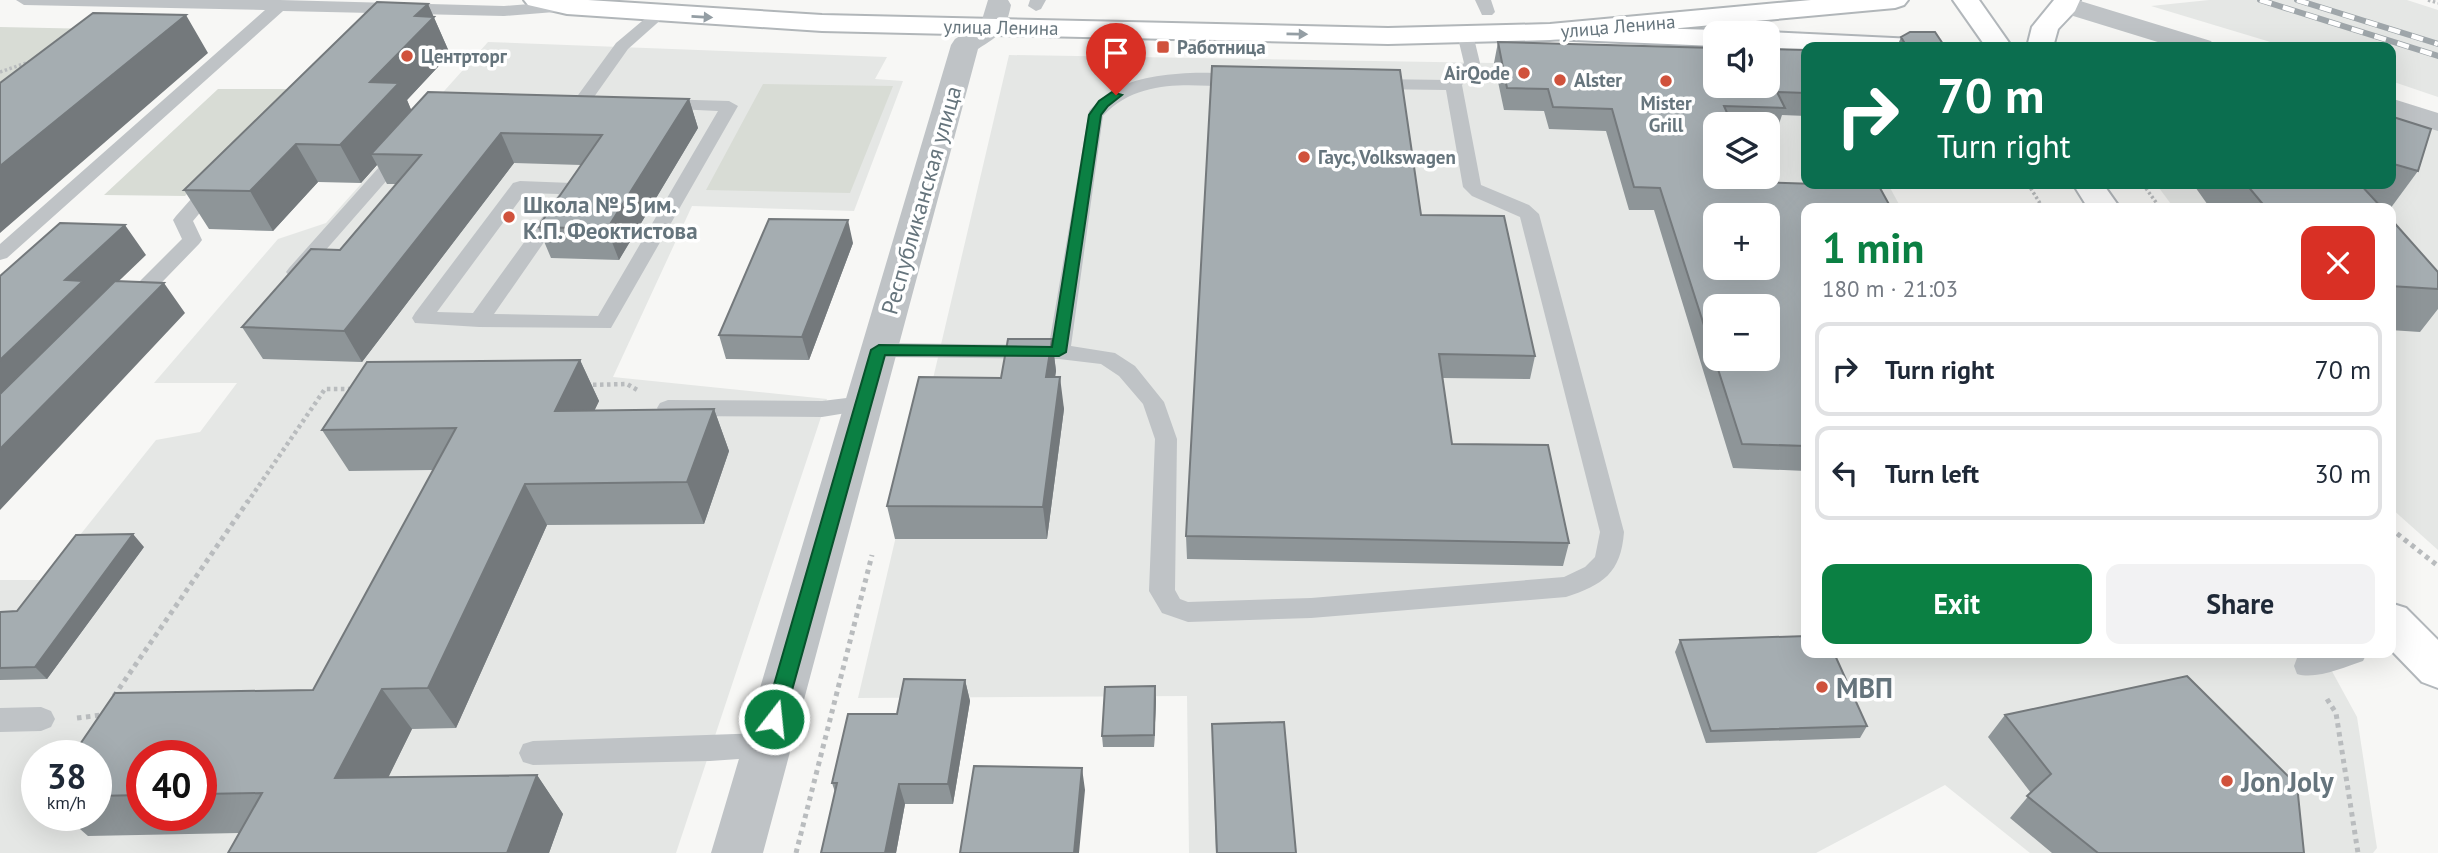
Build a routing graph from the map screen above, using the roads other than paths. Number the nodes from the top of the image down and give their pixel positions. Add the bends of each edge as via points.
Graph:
1 (24, 0) edge
2 (537, 0) edge
3 (861, 0) edge
4 (1661, 0) edge
5 (1895, 0) edge
6 (1966, 0) edge
7 (2066, 2) edge
8 (1037, 3) edge
9 (280, 5) junction
10 (567, 6) junction
11 (1485, 6) edge
12 (660, 14) junction
13 (996, 16) junction
14 (1550, 32) junction
15 (1465, 34) junction
16 (1703, 38) edge
17 (1995, 42) edge
18 (2041, 42) edge
19 (2186, 42) edge
20 (1780, 43) edge
21 (1801, 49) edge
22 (1254, 81) edge
23 (1360, 83) edge
24 (1454, 85) junction
25 (2396, 109) edge
26 (2438, 122) edge
27 (412, 141) edge
28 (228, 171) edge
29 (0, 254) edge
30 (292, 276) edge
31 (479, 320) junction
32 (111, 322) edge
33 (879, 350) junction
34 (1059, 352) junction
35 (863, 404) junction
36 (667, 408) edge
37 (2396, 634) edge
38 (2336, 658) edge
39 (2307, 666) road end
40 (2438, 669) edge
41 (41, 719) road end
42 (0, 720) edge
43 (766, 745) junction
44 (533, 753) dead end
45 (737, 853) edge

1 - 9 lane
2 - 10 main road, улица Ленина
3 - 13 main road, улица Ленина
4 - 11 main road, улица Ленина
5 - 14 main road, улица Ленина
6 - 17 main road
7 - 18 main road via 2045,27
7 - 19 street
8 - 11 main road, улица Ленина
8 - 13 main road, улица Ленина
9 - 10 lane via 382,17
9 - 29 lane
10 - 12 main road, улица Ленина
12 -> 13 main road, улица Ленина via 822,23
12 - 31 lane via 622,46 576,102 729,106 604,323
13 -> 15 main road, улица Ленина via 1374,35
13 - 33 street, Республиканская улица via 965,45
14 - 15 main road, улица Ленина
14 - 16 main road, улица Ленина
15 - 24 lane via 1472,63
20 - 21 main road
22 - 34 lane via 1173,79 1141,84 1103,103 1095,115
23 - 24 lane
24 - 34 lane via 1472,187 1530,214 1612,532 1611,552 1596,575 1566,587 1311,608 1188,612 1171,606 1163,591 1166,439 1153,402 1127,372 1107,358
25 - 26 street
27 - 30 lane
28 - 32 lane via 183,220 192,240
31 - 31 lane via 422,317 520,187 572,189
33 - 34 lane
33 - 35 street, Республиканская улица
35 - 36 lane via 822,409
35 - 43 street, Республиканская улица
37 - 40 main road
38 - 39 lane
41 - 42 lane
43 - 44 lane
43 - 45 street, Республиканская улица

